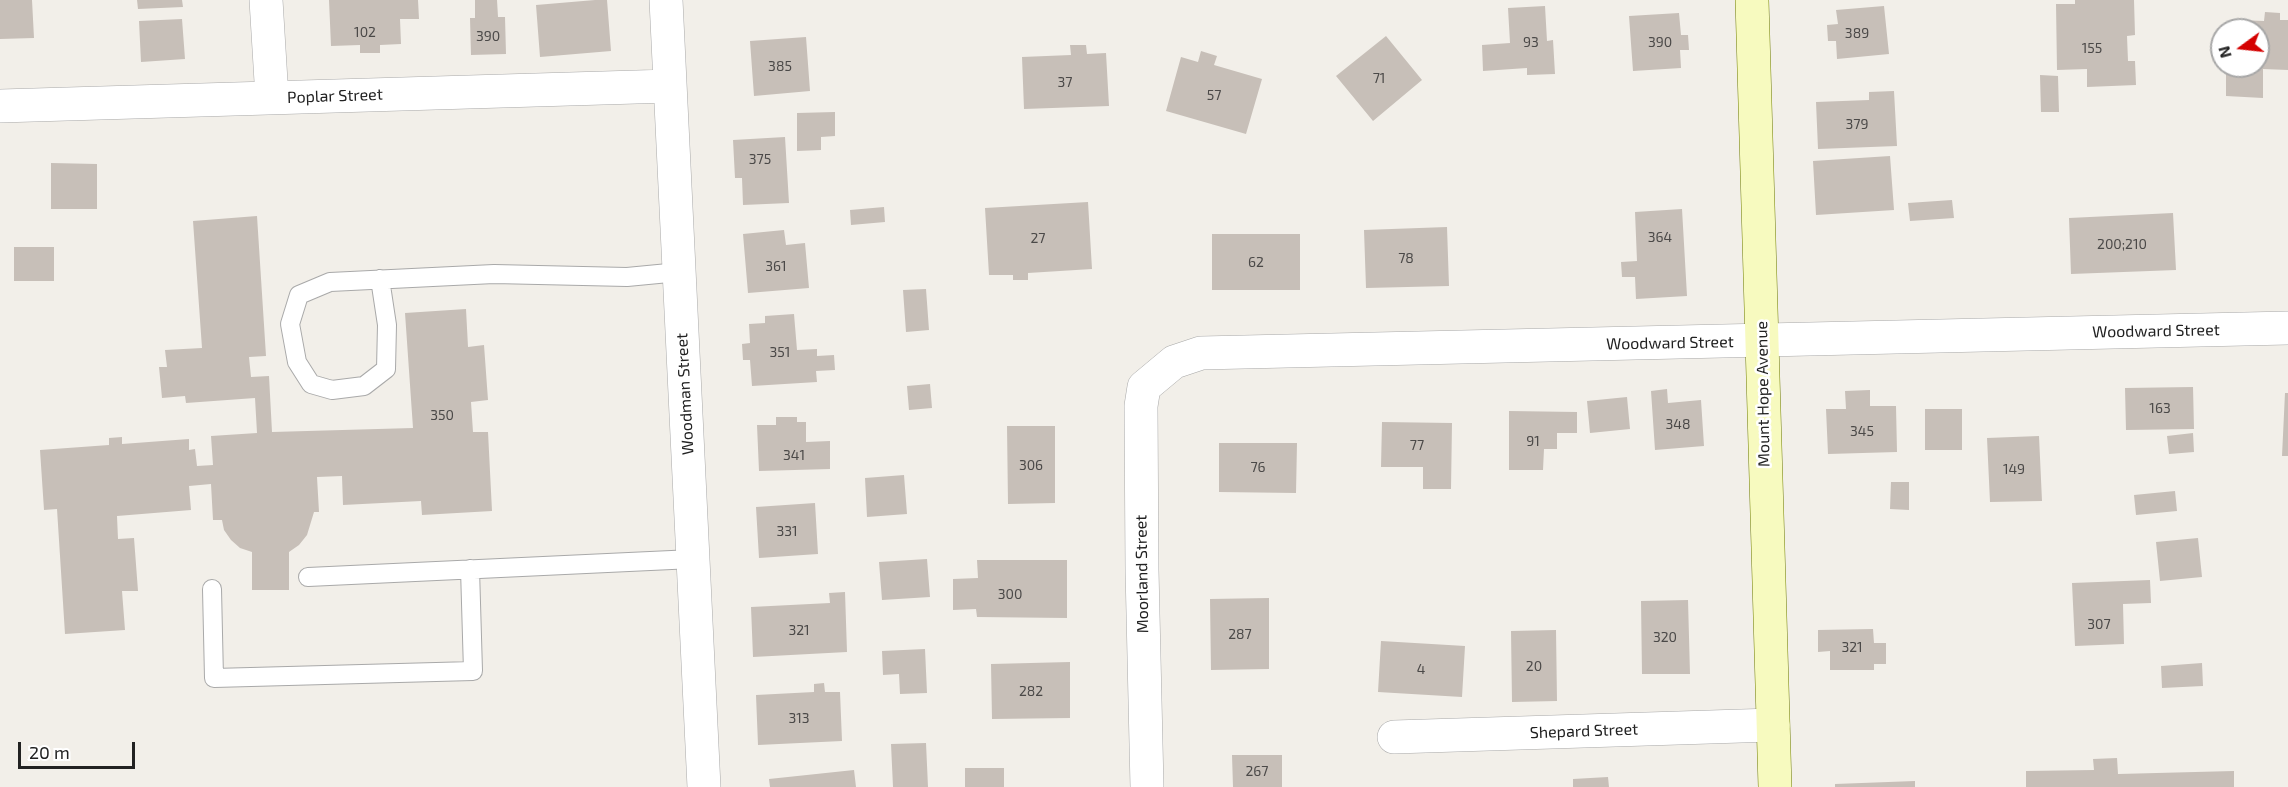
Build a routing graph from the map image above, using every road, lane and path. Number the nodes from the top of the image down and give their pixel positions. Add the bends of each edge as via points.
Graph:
1 (266, 0) edge
2 (666, 0) edge
3 (1752, 0) edge
4 (670, 86) junction
5 (272, 98) junction
6 (0, 106) edge
7 (679, 272) junction
8 (380, 279) junction
9 (2288, 328) edge
10 (1762, 341) junction
11 (1163, 369) joint
12 (693, 559) junction
13 (470, 569) junction
14 (308, 577) dead end
15 (212, 589) dead end
16 (1773, 724) junction
17 (1394, 737) dead end
18 (704, 787) edge
19 (1147, 787) edge
20 (1775, 787) edge

1 - 5 street
2 - 4 street, Woodman Street
3 - 10 main road, Mount Hope Avenue
4 - 5 street, Poplar Street
4 - 7 street, Woodman Street
5 - 6 street, Poplar Street
7 - 8 lane via 627,277 494,274
7 - 12 street, Woodman Street
8 - 8 lane via 330,282 298,295 290,324 297,362 311,384 332,390 364,386 386,369 387,325
9 - 10 street, Woodward Street
10 - 11 street, Woodward Street via 1201,352
10 - 16 main road, Mount Hope Avenue
11 - 19 street, Moorland Street via 1144,387 1141,406
12 - 13 lane
12 - 18 street, Woodman Street
13 - 14 lane
13 - 15 lane via 473,671 214,678
16 - 17 street, Shepard Street
16 - 20 main road, Mount Hope Avenue

